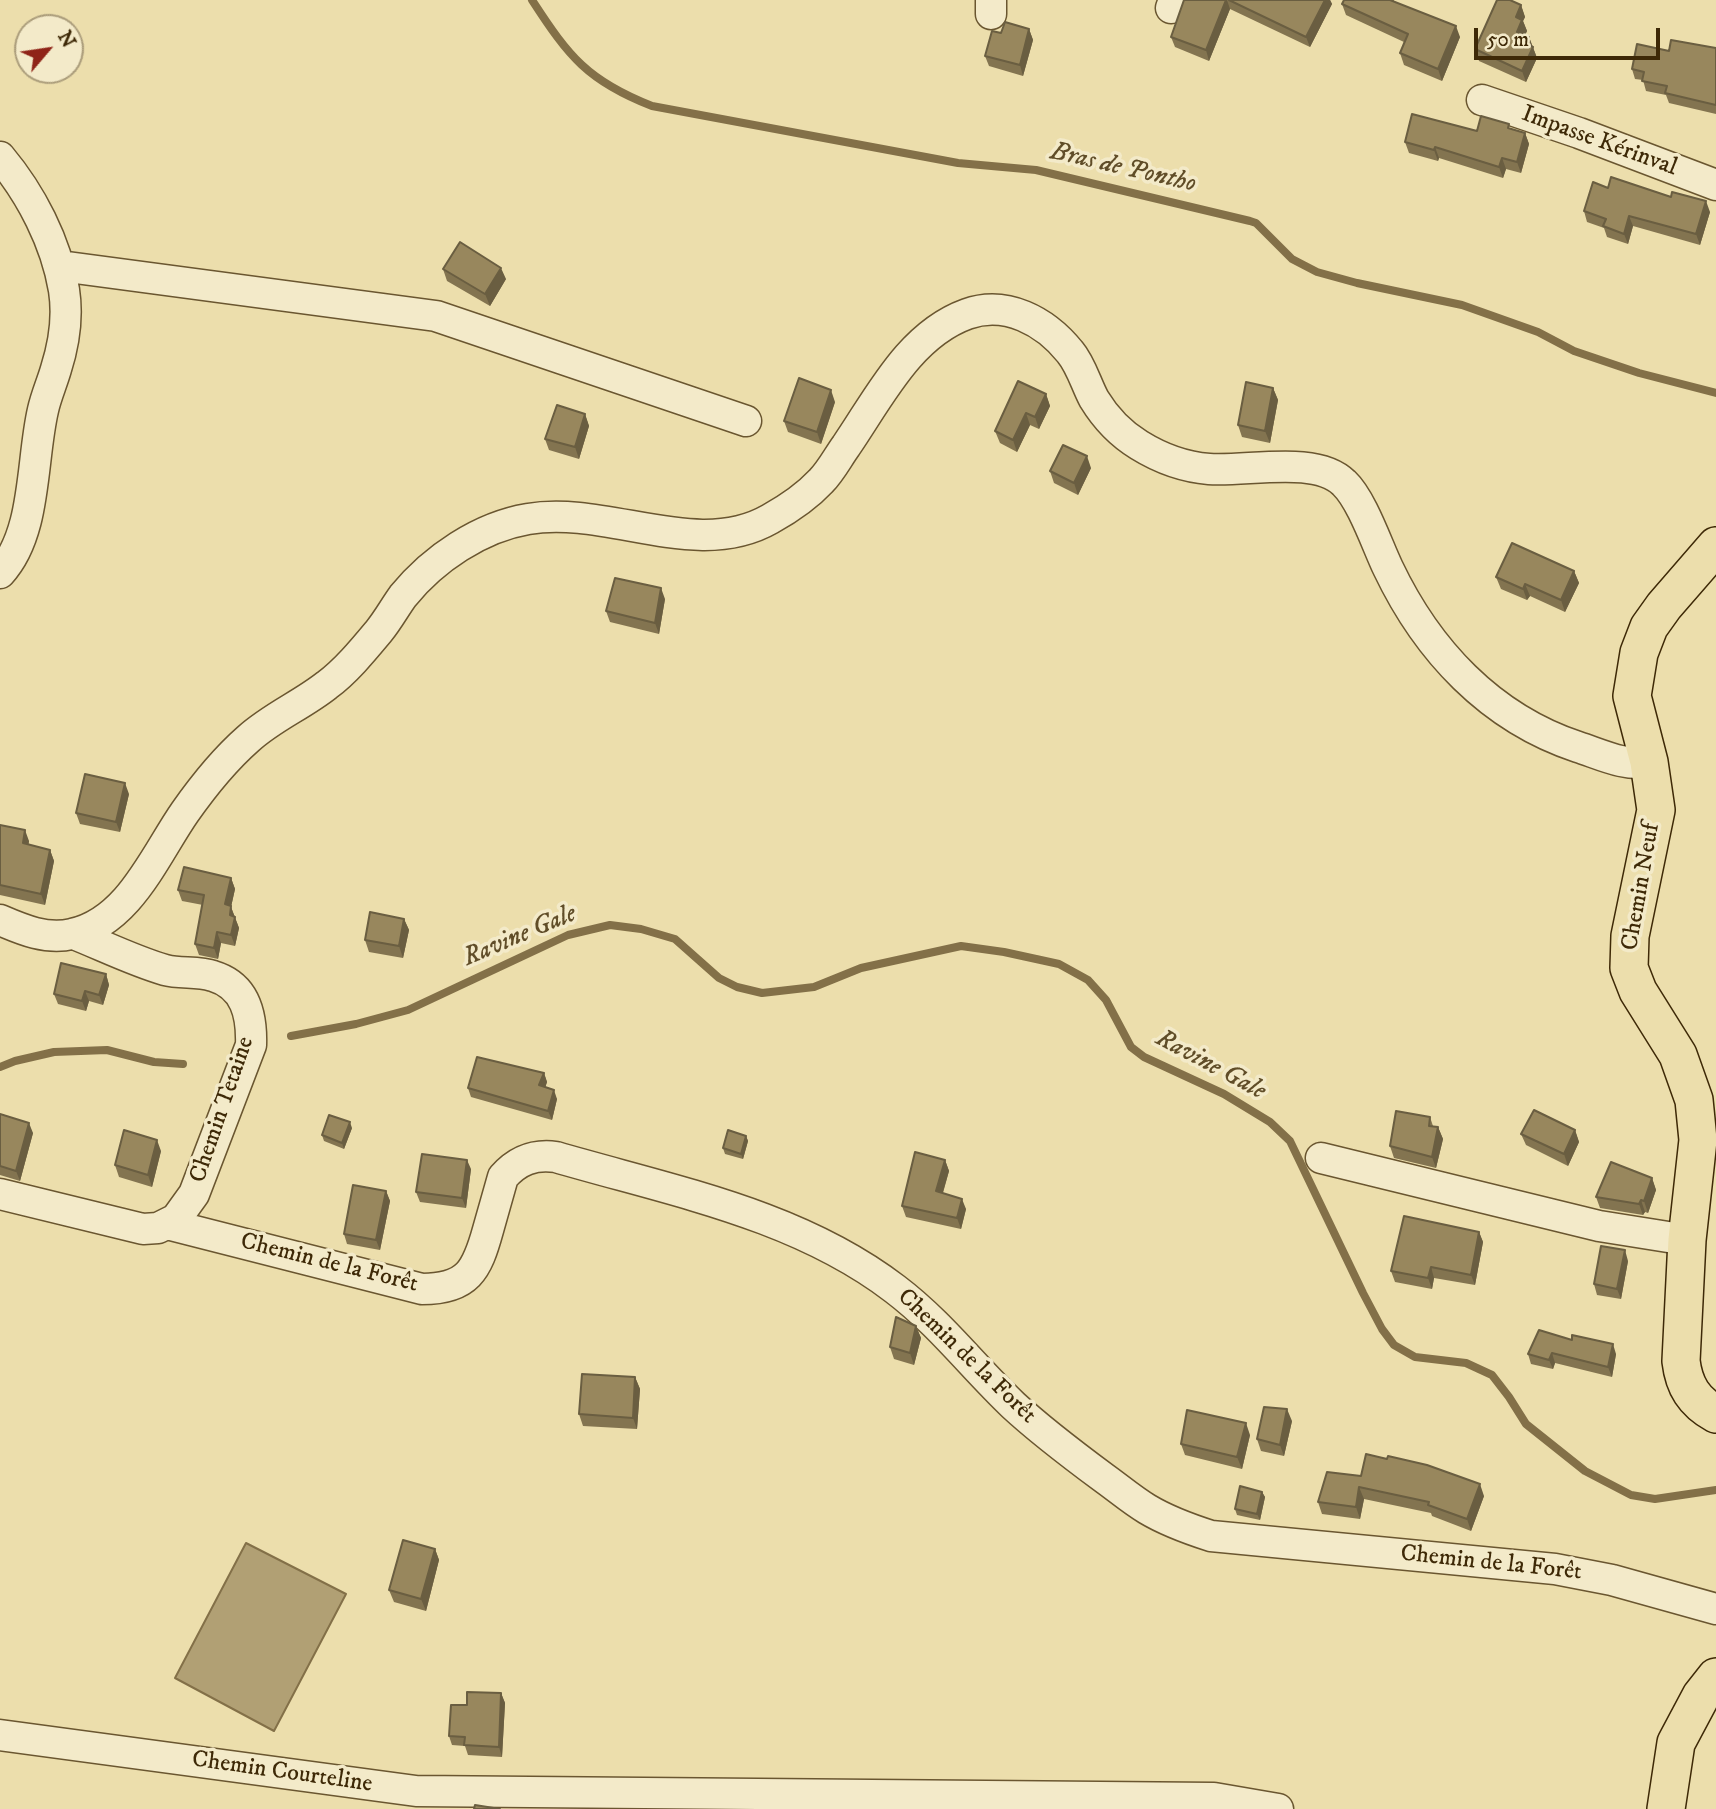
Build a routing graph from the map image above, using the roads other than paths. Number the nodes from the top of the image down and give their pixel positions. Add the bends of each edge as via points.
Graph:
1 (1482, 100) dead end
2 (0, 157) edge
3 (1716, 185) edge
4 (60, 266) junction
5 (746, 421) dead end
6 (1716, 546) edge
7 (0, 573) edge
8 (1649, 762) junction
9 (0, 919) edge
10 (74, 934) junction
11 (1707, 1143) edge
12 (1321, 1158) dead end
13 (0, 1194) edge
14 (167, 1224) junction
15 (1687, 1240) junction
16 (1716, 1414) edge
17 (1716, 1609) edge
18 (1716, 1677) edge
19 (0, 1735) edge
20 (1278, 1809) edge
21 (1666, 1809) edge

1 - 3 street, Impasse Kérinval
2 - 4 street via 31,201
4 - 5 street via 436,316
4 - 7 street via 65,327 57,368 43,409 18,548
6 - 8 main road, Chemin Neuf via 1664,606 1639,653 1632,696
8 - 10 street via 1635,765 1555,739 1510,716 1472,686 1424,630 1398,589 1353,494 1341,480 1308,468 1210,469 1154,453 1114,425 1097,404 1072,354 1045,327 1021,313 993,308 968,313 913,349 823,479 765,523 734,533 698,536 579,516 526,519 477,536 435,562 402,597 382,629 329,685 264,724 220,763 126,901 102,921
8 - 11 main road, Chemin Neuf via 1656,810 1630,936 1629,968 1678,1055
9 - 10 street via 50,936
10 - 14 street, Chemin Tetaine via 164,970 211,975 229,983 249,1011 251,1045 194,1194 186,1209
11 - 15 main road, Chemin Neuf
12 - 15 street via 1599,1226
13 - 14 street via 143,1229
14 - 17 street, Chemin de la Forêt via 422,1289 441,1289 472,1273 503,1177 524,1160 556,1157 764,1217 854,1260 897,1290 1013,1405 1079,1459 1147,1509 1178,1525 1211,1536 1555,1569
15 - 16 main road, Chemin Neuf via 1683,1378 1697,1401
18 - 21 main road via 1676,1743
19 - 20 street, Chemin Courteline via 416,1790 1213,1798

